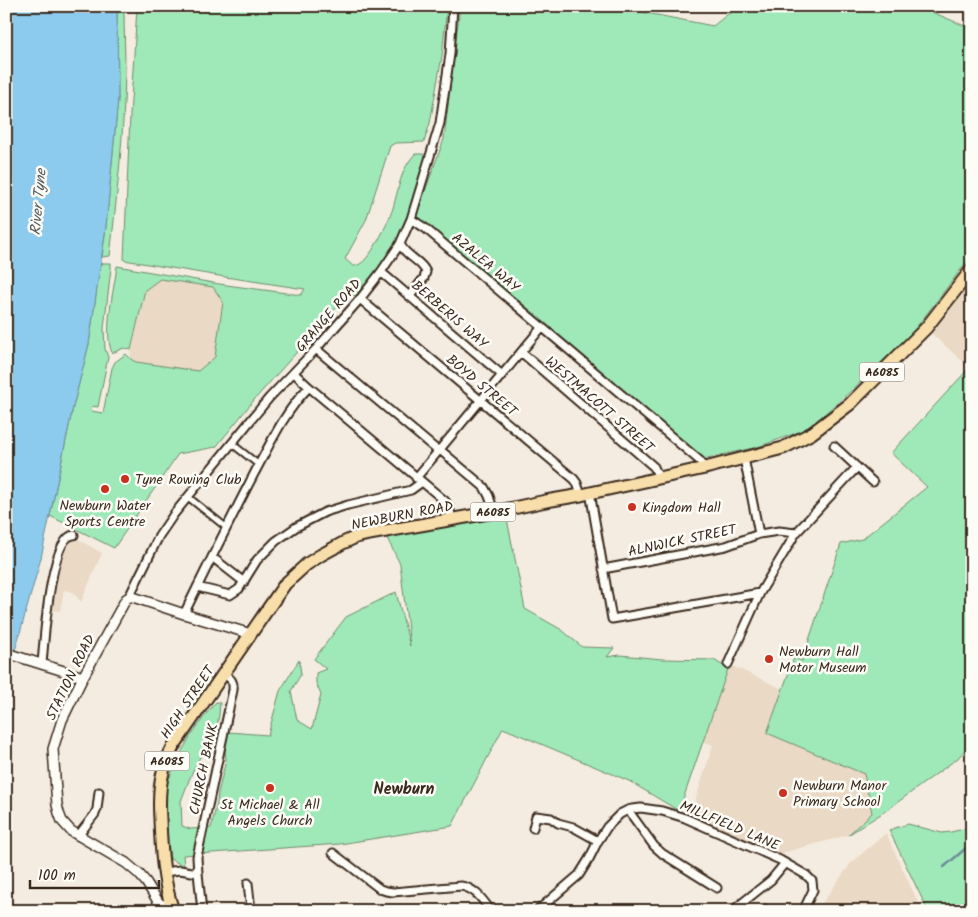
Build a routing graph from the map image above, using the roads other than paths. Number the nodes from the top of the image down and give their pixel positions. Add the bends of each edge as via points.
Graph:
1 (453, 6) edge
2 (411, 220) junction
3 (400, 244) junction
4 (972, 269) edge
5 (381, 272) junction
6 (410, 296) junction
7 (360, 299) junction
8 (542, 327) junction
9 (316, 349) junction
10 (521, 352) junction
11 (294, 373) junction
12 (502, 375) junction
13 (309, 387) junction
14 (481, 400) junction
15 (231, 443) junction
16 (834, 446) dead end
17 (439, 450) junction
18 (744, 458) junction
19 (259, 465) junction
20 (857, 467) junction
21 (705, 468) junction
22 (659, 478) junction
23 (419, 480) junction
24 (873, 482) dead end
25 (586, 494) junction
26 (188, 497) junction
27 (494, 512) junction
28 (452, 520) junction
29 (226, 528) junction
30 (796, 533) junction
31 (759, 534) junction
32 (74, 535) dead end
33 (212, 557) junction
34 (603, 569) junction
35 (244, 582) junction
36 (197, 587) junction
37 (760, 593) junction
38 (129, 597) junction
39 (184, 614) junction
40 (251, 634) junction
41 (6, 653) edge
42 (42, 664) junction
43 (728, 664) dead end
44 (224, 674) junction
45 (83, 677) junction
46 (100, 792) dead end
47 (628, 810) junction
48 (533, 828) dead end
49 (78, 836) junction
50 (598, 841) junction
51 (333, 853) dead end
52 (786, 863) junction
53 (164, 872) junction
54 (198, 873) junction
55 (248, 883) dead end
56 (717, 888) dead end
57 (172, 908) edge
58 (202, 911) edge
59 (251, 911) edge
60 (491, 911) edge
61 (537, 911) edge
62 (732, 911) edge
63 (803, 911) edge

1 - 2 street, GRANGE ROAD via 440,122
2 - 3 street, GRANGE ROAD
2 - 8 street, AZALEA WAY via 425,228
3 - 5 street, GRANGE ROAD
3 - 6 street via 403,251 426,272
4 - 18 main road, NEWBURN ROAD / A6085 via 926,328 850,404 812,433 783,448
5 - 6 street, BERBERIS WAY
5 - 7 street, GRANGE ROAD
6 - 12 street, BERBERIS WAY
7 - 9 street, GRANGE ROAD
7 - 14 street, BOYD STREET
8 - 10 street
8 - 21 street, AZALEA WAY
9 - 11 street, GRANGE ROAD
9 - 17 street
10 - 12 street
10 - 22 street, WESTMACOTT STREET via 654,467
11 - 13 street
11 - 15 street, GRANGE ROAD
12 - 14 street
13 - 19 street via 296,402
13 - 23 street
14 - 17 street
14 - 25 street, BOYD STREET via 574,479
15 - 19 street
15 - 26 street, GRANGE ROAD
16 - 20 street
17 - 23 street
17 - 27 street via 484,487
18 - 21 main road, NEWBURN ROAD / A6085
18 - 31 street
19 - 29 street
20 - 24 street
20 - 30 street
21 - 22 main road, NEWBURN ROAD / A6085
22 - 25 main road, NEWBURN ROAD / A6085
23 - 28 street via 445,501
23 - 35 street via 411,490 324,512 296,527 257,560
25 - 27 main road, NEWBURN ROAD / A6085
25 - 34 street
26 - 29 street
26 - 38 street, GRANGE ROAD via 160,536
27 - 28 main road, NEWBURN ROAD / A6085
28 - 40 main road, NEWBURN ROAD / A6085 via 356,537 331,549 307,564 286,584
29 - 33 street
30 - 31 street, ALNWICK STREET
30 - 37 street
31 - 34 street, ALNWICK STREET via 726,546
32 - 42 street via 66,538 59,552 52,579
33 - 35 street
33 - 36 street
34 - 37 street via 612,619
35 - 36 street via 230,595
36 - 39 street
37 - 43 street
38 - 39 street
38 - 45 street, STATION ROAD
39 - 40 street
40 - 44 main road, HIGH STREET / A6085
41 - 42 street
42 - 45 street
44 - 53 main road, HIGH STREET / A6085 via 173,747 162,774 159,798
44 - 54 street, CHURCH BANK via 234,684 197,857
45 - 49 street, STATION ROAD via 62,720 53,749 59,813 66,826
46 - 49 street via 95,814
47 - 50 street via 607,827
47 - 52 street, MILLFIELD LANE via 641,808 685,818
47 - 56 street via 663,854
48 - 50 street via 536,816 551,818
49 - 57 street, STATION ROAD via 126,863 139,874 159,903
50 - 61 street via 580,874
51 - 60 street via 380,889 393,892 467,887
52 - 62 street via 771,880
52 - 63 street, MILLFIELD LANE via 812,881 813,890
53 - 54 street
53 - 57 main road, HIGH STREET / A6085
54 - 58 street
55 - 59 street

